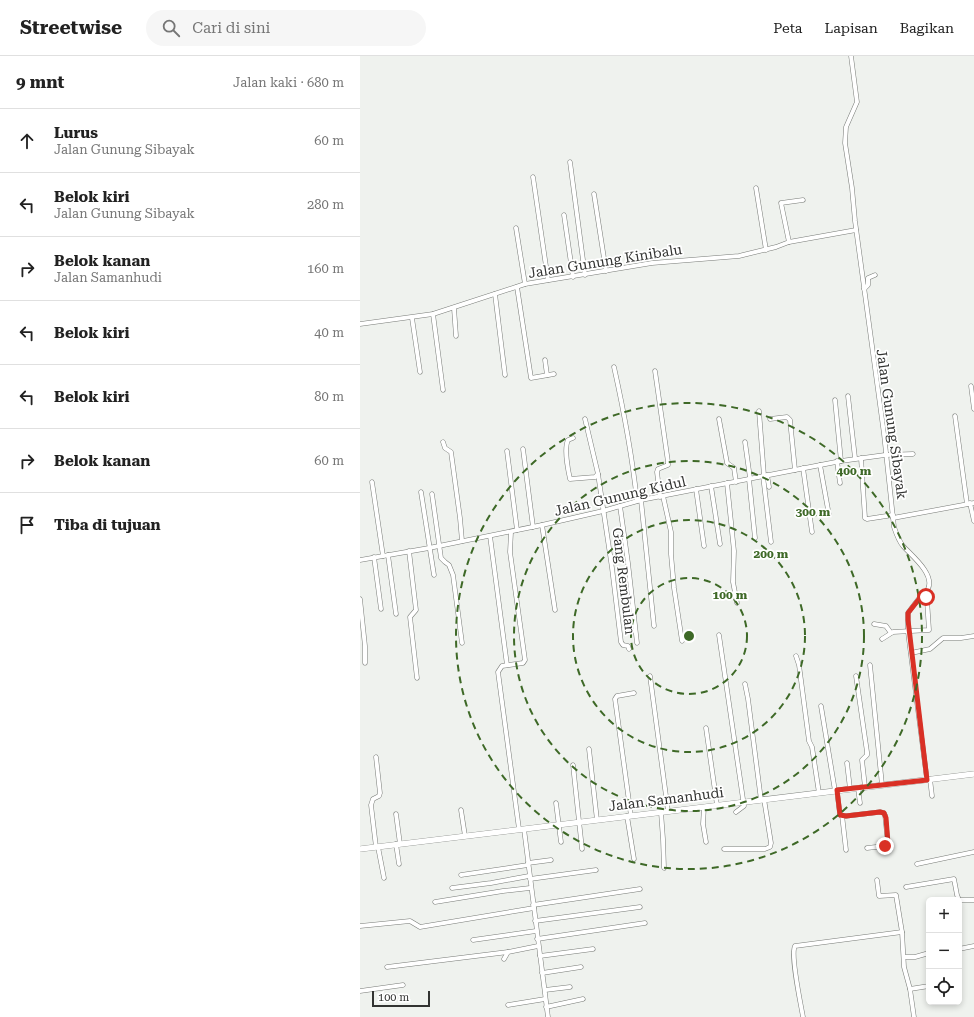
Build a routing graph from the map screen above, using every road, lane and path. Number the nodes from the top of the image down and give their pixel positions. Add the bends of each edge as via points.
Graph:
1 (850, 56) edge
2 (570, 162) dead end
3 (533, 177) dead end
4 (756, 188) dead end
5 (594, 194) dead end
6 (803, 200) dead end
7 (564, 215) dead end
8 (516, 228) dead end
9 (856, 230) junction
10 (789, 242) junction
11 (766, 250) junction
12 (606, 271) junction
13 (586, 275) junction
14 (875, 275) dead end
15 (573, 277) junction
16 (548, 280) junction
17 (524, 284) junction
18 (517, 287) junction
19 (864, 289) junction
20 (495, 294) junction
21 (454, 308) junction
22 (434, 314) junction
23 (412, 318) junction
24 (360, 324) edge
25 (456, 336) dead end
26 (545, 360) dead end
27 (614, 367) dead end
28 (655, 371) dead end
29 (420, 372) dead end
30 (554, 374) dead end
31 (505, 375) dead end
32 (548, 375) junction
33 (971, 386) dead end
34 (443, 390) dead end
35 (848, 396) dead end
36 (835, 400) dead end
37 (974, 409) edge
38 (758, 411) dead end
39 (955, 416) dead end
40 (719, 418) dead end
41 (585, 419) dead end
42 (770, 419) dead end
43 (573, 438) dead end
44 (443, 442) dead end
45 (745, 442) dead end
46 (523, 449) dead end
47 (507, 451) dead end
48 (913, 454) dead end
49 (885, 455) junction
50 (855, 458) junction
51 (860, 458) junction
52 (839, 461) junction
53 (820, 465) junction
54 (803, 468) junction
55 (795, 470) junction
56 (598, 474) junction
57 (765, 476) junction
58 (749, 479) junction
59 (372, 482) dead end
60 (736, 482) junction
61 (727, 483) junction
62 (840, 483) dead end
63 (711, 486) junction
64 (769, 487) dead end
65 (696, 489) junction
66 (421, 492) dead end
67 (432, 494) dead end
68 (662, 496) junction
69 (639, 500) junction
70 (970, 503) edge
71 (620, 506) junction
72 (603, 511) junction
73 (829, 516) dead end
74 (893, 517) junction
75 (974, 521) edge
76 (542, 525) junction
77 (533, 527) junction
78 (517, 530) junction
79 (510, 532) junction
80 (812, 532) dead end
81 (490, 536) junction
82 (755, 538) dead end
83 (462, 541) junction
84 (771, 542) dead end
85 (720, 544) dead end
86 (439, 546) junction
87 (704, 546) dead end
88 (429, 548) junction
89 (409, 551) junction
90 (385, 555) junction
91 (374, 557) junction
92 (360, 560) edge
93 (434, 575) dead end
94 (923, 594) junction
95 (360, 599) edge
96 (737, 603) dead end
97 (381, 609) dead end
98 (555, 610) dead end
99 (396, 614) dead end
100 (874, 624) dead end
101 (654, 626) dead end
102 (908, 632) junction
103 (891, 633) junction
104 (719, 635) dead end
105 (974, 636) edge
106 (882, 639) dead end
107 (682, 641) dead end
108 (462, 643) dead end
109 (637, 643) dead end
110 (629, 649) dead end
111 (911, 653) junction
112 (796, 656) dead end
113 (365, 663) dead end
114 (508, 665) junction
115 (870, 665) dead end
116 (650, 676) dead end
117 (856, 676) dead end
118 (417, 678) dead end
119 (745, 684) dead end
120 (634, 693) dead end
121 (821, 706) dead end
122 (706, 728) dead end
123 (589, 749) dead end
124 (376, 757) dead end
125 (847, 764) dead end
126 (573, 765) dead end
127 (974, 774) edge
128 (928, 779) junction
129 (882, 785) junction
130 (865, 787) junction
131 (858, 788) junction
132 (850, 789) junction
133 (836, 791) junction
134 (819, 793) junction
135 (932, 796) dead end
136 (763, 800) junction
137 (743, 802) junction
138 (556, 803) dead end
139 (860, 803) dead end
140 (717, 805) junction
141 (704, 807) junction
142 (462, 810) dead end
143 (668, 811) junction
144 (661, 812) junction
145 (736, 812) dead end
146 (396, 814) dead end
147 (842, 815) junction
148 (629, 816) junction
149 (597, 820) junction
150 (580, 822) junction
151 (559, 824) junction
152 (521, 829) junction
153 (465, 836) junction
154 (561, 842) dead end
155 (706, 842) dead end
156 (398, 844) junction
157 (377, 847) junction
158 (867, 848) dead end
159 (360, 849) edge
160 (582, 849) dead end
161 (724, 849) dead end
162 (846, 850) dead end
163 (974, 852) edge
164 (634, 859) dead end
165 (551, 860) dead end
166 (399, 864) dead end
167 (528, 864) junction
168 (917, 864) dead end
169 (664, 868) dead end
170 (596, 870) dead end
171 (461, 875) dead end
172 (529, 877) junction
173 (384, 878) dead end
174 (877, 880) dead end
175 (906, 887) dead end
176 (452, 888) dead end
177 (530, 888) junction
178 (640, 890) dead end
179 (958, 897) edge
180 (962, 900) edge
181 (974, 900) edge
182 (435, 902) dead end
183 (640, 906) dead end
184 (533, 907) junction
185 (535, 921) junction
186 (644, 923) dead end
187 (360, 926) edge
188 (536, 931) junction
189 (902, 932) junction
190 (537, 939) junction
191 (474, 940) dead end
192 (538, 946) junction
193 (974, 946) edge
194 (962, 948) edge
195 (593, 949) dead end
196 (508, 952) junction
197 (926, 954) edge
198 (540, 956) junction
199 (904, 957) junction
200 (504, 959) dead end
201 (387, 967) dead end
202 (581, 967) dead end
203 (542, 973) junction
204 (403, 985) dead end
205 (926, 986) edge
206 (570, 987) dead end
207 (910, 989) junction
208 (545, 990) junction
209 (360, 991) edge
210 (583, 999) dead end
211 (545, 1000) junction
212 (508, 1005) dead end
213 (546, 1007) junction
214 (547, 1017) edge
215 (803, 1017) edge
216 (914, 1017) edge

1 - 9 street, Jalan Gunung Sibayak via 857,102 846,127 845,143
2 - 13 street
3 - 16 street
4 - 11 street
5 - 12 street
6 - 10 street via 782,202
7 - 15 street
8 - 17 street
9 - 10 street, Jalan Gunung Kinibalu
9 - 19 street, Jalan Gunung Sibayak
10 - 11 street, Jalan Gunung Kinibalu
11 - 12 street, Jalan Gunung Kinibalu via 739,256 652,262
12 - 13 street, Jalan Gunung Kinibalu
13 - 15 street, Jalan Gunung Kinibalu
14 - 19 street via 868,278 868,285
15 - 16 street, Jalan Gunung Kinibalu
16 - 17 street, Jalan Gunung Kinibalu
17 - 18 street, Jalan Gunung Kinibalu
18 - 20 street, Jalan Gunung Kinibalu
18 - 32 street via 531,378
19 - 49 street, Jalan Gunung Sibayak
20 - 21 street, Jalan Gunung Kinibalu
20 - 31 street
21 - 22 street, Jalan Gunung Kinibalu
21 - 25 street
22 - 23 street, Jalan Gunung Kinibalu
22 - 34 street
23 - 24 street, Jalan Gunung Kinibalu
23 - 29 street
26 - 32 street
27 - 69 street
28 - 68 street via 668,462 668,465 657,472
30 - 32 street
33 - 37 street
35 - 50 street
36 - 52 street
38 - 57 street
39 - 70 street
40 - 60 street via 727,463 734,468
41 - 56 street, Gang Rembulan
42 - 55 street via 787,417 790,420
43 - 56 street via 567,443 570,479 595,477
44 - 83 street via 445,448 451,452
45 - 58 street
46 - 77 street
47 - 78 street
48 - 49 street, Jalan Gunung Kidul
49 - 51 street, Jalan Gunung Kidul
49 - 74 street, Jalan Gunung Sibayak
50 - 51 street, Jalan Gunung Kidul
50 - 52 street, Jalan Gunung Kidul
51 - 74 street via 865,518
52 - 53 street, Jalan Gunung Kidul
52 - 62 street
53 - 54 street, Jalan Gunung Kidul
53 - 73 street
54 - 55 street, Jalan Gunung Kidul
54 - 80 street
55 - 57 street, Jalan Gunung Kidul
56 - 72 street, Gang Rembulan
57 - 58 street, Jalan Gunung Kidul
57 - 64 street
57 - 84 street
58 - 60 street, Jalan Gunung Kidul
58 - 82 street
59 - 90 street
60 - 61 street, Jalan Gunung Kidul
61 - 63 street, Jalan Gunung Kidul
61 - 96 street via 734,551 733,582
63 - 65 street, Jalan Gunung Kidul
63 - 85 street
65 - 68 street, Jalan Gunung Kidul
65 - 87 street
66 - 88 street
67 - 86 street
68 - 69 street, Jalan Gunung Kidul
68 - 107 street via 671,532 674,588
69 - 71 street, Jalan Gunung Kidul
69 - 101 street
70 - 74 street
70 - 75 street
71 - 72 street, Jalan Gunung Kidul
71 - 109 street
72 - 76 street, Jalan Gunung Kidul
72 - 110 street, Gang Rembulan via 621,642
74 - 94 street, Jalan Gunung Sibayak via 895,532 900,541 924,569 929,584
76 - 77 street, Jalan Gunung Kidul
76 - 98 street
77 - 78 street, Jalan Gunung Kidul
78 - 79 street, Jalan Gunung Kidul
79 - 81 street, Jalan Gunung Kidul
79 - 114 street via 510,552 526,658 525,662
81 - 83 street, Jalan Gunung Kidul
81 - 114 street
83 - 86 street, Jalan Gunung Kidul
86 - 88 street, Jalan Gunung Kidul
86 - 108 street via 441,558 449,565 453,575
88 - 89 street, Jalan Gunung Kidul
88 - 93 street
89 - 90 street, Jalan Gunung Kidul
89 - 118 street via 416,610 410,617
90 - 91 street, Jalan Gunung Kidul
90 - 99 street
91 - 92 street, Jalan Gunung Kidul
91 - 97 street
94 - 102 street, Jalan Gunung Sibayak via 908,613
94 - 102 street via 927,600 929,629
95 - 113 street
100 - 103 street via 886,626
102 - 103 street
102 - 111 street, Jalan Gunung Sibayak
103 - 106 street
104 - 137 street
105 - 111 street via 943,638 930,649
111 - 128 street, Jalan Gunung Sibayak
112 - 134 street
114 - 152 street via 502,666 498,672
115 - 129 street
116 - 143 street
117 - 130 street via 867,755 862,760
119 - 136 street
120 - 148 street via 617,696 615,699
121 - 133 street
122 - 140 street
123 - 149 street
124 - 157 street via 380,794 373,799 371,805
125 - 132 street
126 - 150 street
127 - 128 street, Jalan Samanhudi
128 - 129 street, Jalan Samanhudi
128 - 135 street, Jalan Gunung Sibayak
129 - 130 street, Jalan Samanhudi
130 - 131 street, Jalan Samanhudi
131 - 132 street, Jalan Samanhudi
131 - 139 street
132 - 133 street, Jalan Samanhudi
133 - 134 street, Jalan Samanhudi
133 - 147 street
134 - 136 street, Jalan Samanhudi
136 - 137 street, Jalan Samanhudi
136 - 161 street via 772,843 770,846 765,849
137 - 140 street, Jalan Samanhudi
137 - 145 street via 744,807
138 - 151 street
140 - 141 street, Jalan Samanhudi
141 - 143 street, Jalan Samanhudi
141 - 155 street
142 - 153 street
143 - 144 street, Jalan Samanhudi
144 - 148 street, Jalan Samanhudi
144 - 169 street
146 - 156 street
147 - 158 street via 884,813 888,844
147 - 162 street
148 - 149 street, Jalan Samanhudi
148 - 164 street
149 - 150 street, Jalan Samanhudi
150 - 151 street, Jalan Samanhudi
150 - 160 street
151 - 152 street, Jalan Samanhudi
151 - 154 street
152 - 153 street, Jalan Samanhudi
152 - 167 street
153 - 156 street, Jalan Samanhudi
156 - 157 street, Jalan Samanhudi
156 - 166 street
157 - 159 street, Jalan Samanhudi
157 - 173 street
163 - 168 street
165 - 167 street
167 - 171 street
167 - 172 street
170 - 172 street
172 - 176 street
172 - 177 street
174 - 189 street via 879,896 896,895
175 - 179 street via 954,879
177 - 182 street
177 - 184 street
178 - 184 street
180 - 181 street
183 - 185 street
184 - 185 street
184 - 187 street via 420,927 410,921
185 - 188 street
186 - 190 street
188 - 190 street
188 - 191 street
189 - 199 street
189 - 215 street via 795,946 794,962
190 - 192 street
192 - 196 street
192 - 198 street
193 - 194 street
195 - 198 street
196 - 200 street
196 - 201 street
197 - 199 street
198 - 203 street
199 - 207 street
202 - 203 street
203 - 208 street
204 - 209 street
205 - 207 street
206 - 208 street
207 - 216 street
208 - 211 street
210 - 213 street
211 - 212 street
211 - 213 street
213 - 214 street

